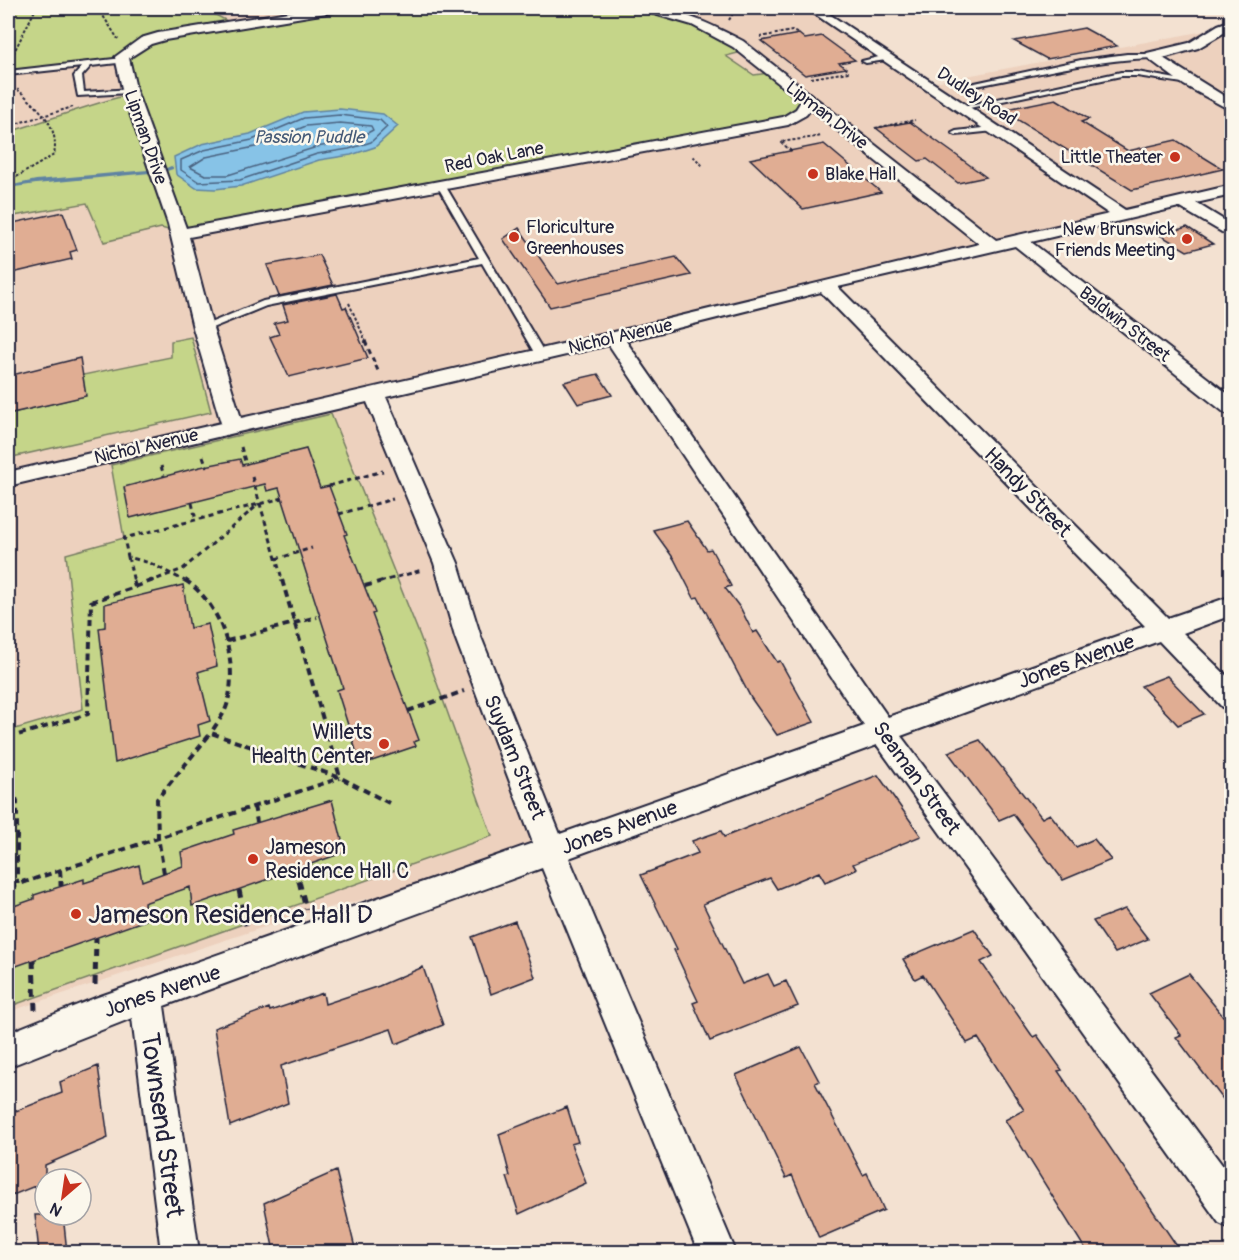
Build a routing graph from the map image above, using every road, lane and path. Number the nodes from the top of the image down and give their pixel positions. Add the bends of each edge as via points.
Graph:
1 (36, 8) edge
2 (98, 8) edge
3 (327, 8) edge
4 (648, 8) edge
5 (812, 8) edge
6 (1232, 24) edge
7 (1152, 56) junction
8 (884, 58) junction
9 (123, 59) junction
10 (866, 61) dead end
11 (8, 64) edge
12 (89, 64) junction
13 (8, 73) edge
14 (1189, 82) junction
15 (15, 86) dead end
16 (965, 86) dead end
17 (129, 92) junction
18 (81, 94) junction
19 (809, 101) junction
20 (1232, 107) edge
21 (960, 108) junction
22 (45, 117) junction
23 (788, 121) junction
24 (8, 126) edge
25 (991, 129) junction
26 (847, 130) junction
27 (956, 133) dead end
28 (791, 151) dead end
29 (8, 182) edge
30 (442, 187) junction
31 (1232, 190) edge
32 (1182, 202) junction
33 (1122, 215) junction
34 (1232, 233) edge
35 (179, 234) junction
36 (1018, 240) junction
37 (993, 246) junction
38 (485, 260) junction
39 (825, 285) junction
40 (342, 288) junction
41 (203, 328) junction
42 (614, 338) junction
43 (540, 354) junction
44 (380, 391) junction
45 (1232, 408) edge
46 (233, 426) junction
47 (241, 447) dead end
48 (203, 456) dead end
49 (246, 465) dead end
50 (404, 465) junction
51 (161, 466) dead end
52 (207, 467) dead end
53 (164, 476) dead end
54 (252, 477) dead end
55 (8, 478) edge
56 (329, 486) dead end
57 (416, 492) junction
58 (283, 498) dead end
59 (192, 503) dead end
60 (260, 504) junction
61 (339, 514) dead end
62 (196, 520) junction
63 (312, 548) dead end
64 (128, 556) junction
65 (276, 558) junction
66 (446, 563) junction
67 (174, 573) junction
68 (365, 586) dead end
69 (135, 587) junction
70 (1232, 605) edge
71 (317, 617) dead end
72 (294, 623) junction
73 (1163, 630) junction
74 (227, 641) junction
75 (486, 684) junction
76 (1232, 699) edge
77 (408, 711) dead end
78 (349, 728) dead end
79 (882, 731) junction
80 (211, 733) junction
81 (328, 734) junction
82 (8, 738) edge
83 (8, 777) edge
84 (341, 778) junction
85 (389, 803) dead end
86 (254, 806) junction
87 (257, 822) dead end
88 (158, 837) junction
89 (551, 852) junction
90 (296, 869) dead end
91 (60, 870) junction
92 (164, 873) dead end
93 (17, 884) junction
94 (61, 886) dead end
95 (8, 887) edge
96 (239, 890) dead end
97 (313, 936) junction
98 (96, 938) dead end
99 (33, 960) dead end
100 (252, 960) junction
101 (146, 998) junction
102 (95, 1015) junction
103 (36, 1038) junction
104 (8, 1050) edge
105 (1232, 1210) edge
106 (180, 1252) edge
107 (717, 1252) edge

1 - 11 path
2 - 9 path via 118,36
3 - 9 street via 163,36 146,41
4 - 19 street, Lipman Drive via 718,31
5 - 8 street, Dudley Road
6 - 7 street via 1219,27 1197,45
7 - 14 street
7 - 16 lane via 1078,62
8 - 10 lane
8 - 21 street, Dudley Road
9 - 12 lane
9 - 17 street, Lipman Drive
12 - 13 lane
12 - 18 lane via 78,76
14 - 20 street
14 - 21 lane via 1121,74
15 - 22 path
17 - 18 lane
17 - 35 street, Lipman Drive
18 - 22 path via 80,103
19 - 23 street
19 - 26 street, Lipman Drive
21 - 25 street, Dudley Road
22 - 24 path
22 - 29 path via 57,133 54,155
23 - 26 street, Red Oak Lane
23 - 30 street, Red Oak Lane
25 - 27 lane
25 - 33 street, Dudley Road
26 - 28 path via 781,142
26 - 37 street, Lipman Drive
30 - 35 street, Red Oak Lane
30 - 38 lane
31 - 32 street, Nichol Avenue
32 - 33 street, Nichol Avenue
32 - 34 street
33 - 36 street, Nichol Avenue
35 - 41 street, Lipman Drive
36 - 37 street, Nichol Avenue
36 - 45 street, Baldwin Street
37 - 39 street, Nichol Avenue
38 - 40 lane
38 - 43 lane
39 - 42 street, Nichol Avenue
39 - 73 street, Handy Street
40 - 41 lane via 263,304
40 - 44 path
41 - 46 street, Lipman Drive
42 - 43 street, Nichol Avenue
42 - 79 street, Seaman Street
43 - 44 street, Nichol Avenue
44 - 46 street, Nichol Avenue
44 - 50 street, Suydam Street
46 - 55 street, Nichol Avenue
47 - 49 path
48 - 52 path
50 - 56 path
50 - 57 street, Suydam Street
51 - 53 path
54 - 60 path
57 - 61 path
57 - 66 street, Suydam Street
58 - 60 path
59 - 62 path
60 - 62 path
60 - 65 path
60 - 67 path
62 - 64 path via 124,538
63 - 65 path
64 - 67 path via 148,560
64 - 69 path
65 - 72 path
66 - 68 path
66 - 75 street, Suydam Street
67 - 69 path
67 - 74 path via 204,595 220,619
69 - 82 path via 91,602 88,714
70 - 73 street, Jones Avenue
71 - 72 path
72 - 74 path
72 - 81 path
73 - 76 street, Handy Street
73 - 79 street, Jones Avenue
74 - 80 path via 231,658 226,709
75 - 77 path
75 - 89 street, Suydam Street
78 - 81 path
79 - 89 street, Jones Avenue
79 - 105 street, Seaman Street
80 - 84 path
80 - 88 path via 158,799
81 - 84 path
83 - 93 path via 17,801
84 - 85 path
84 - 86 path
86 - 87 path
86 - 88 path
88 - 91 path
88 - 92 path
89 - 97 street, Jones Avenue
89 - 107 street, Suydam Street
90 - 97 path
91 - 93 path
91 - 94 path
93 - 95 path
96 - 100 path
97 - 100 street, Jones Avenue
98 - 102 path
99 - 103 path
100 - 101 street, Jones Avenue
101 - 102 street, Jones Avenue
101 - 106 street, Townsend Street
102 - 103 street, Jones Avenue
103 - 104 street, Jones Avenue

